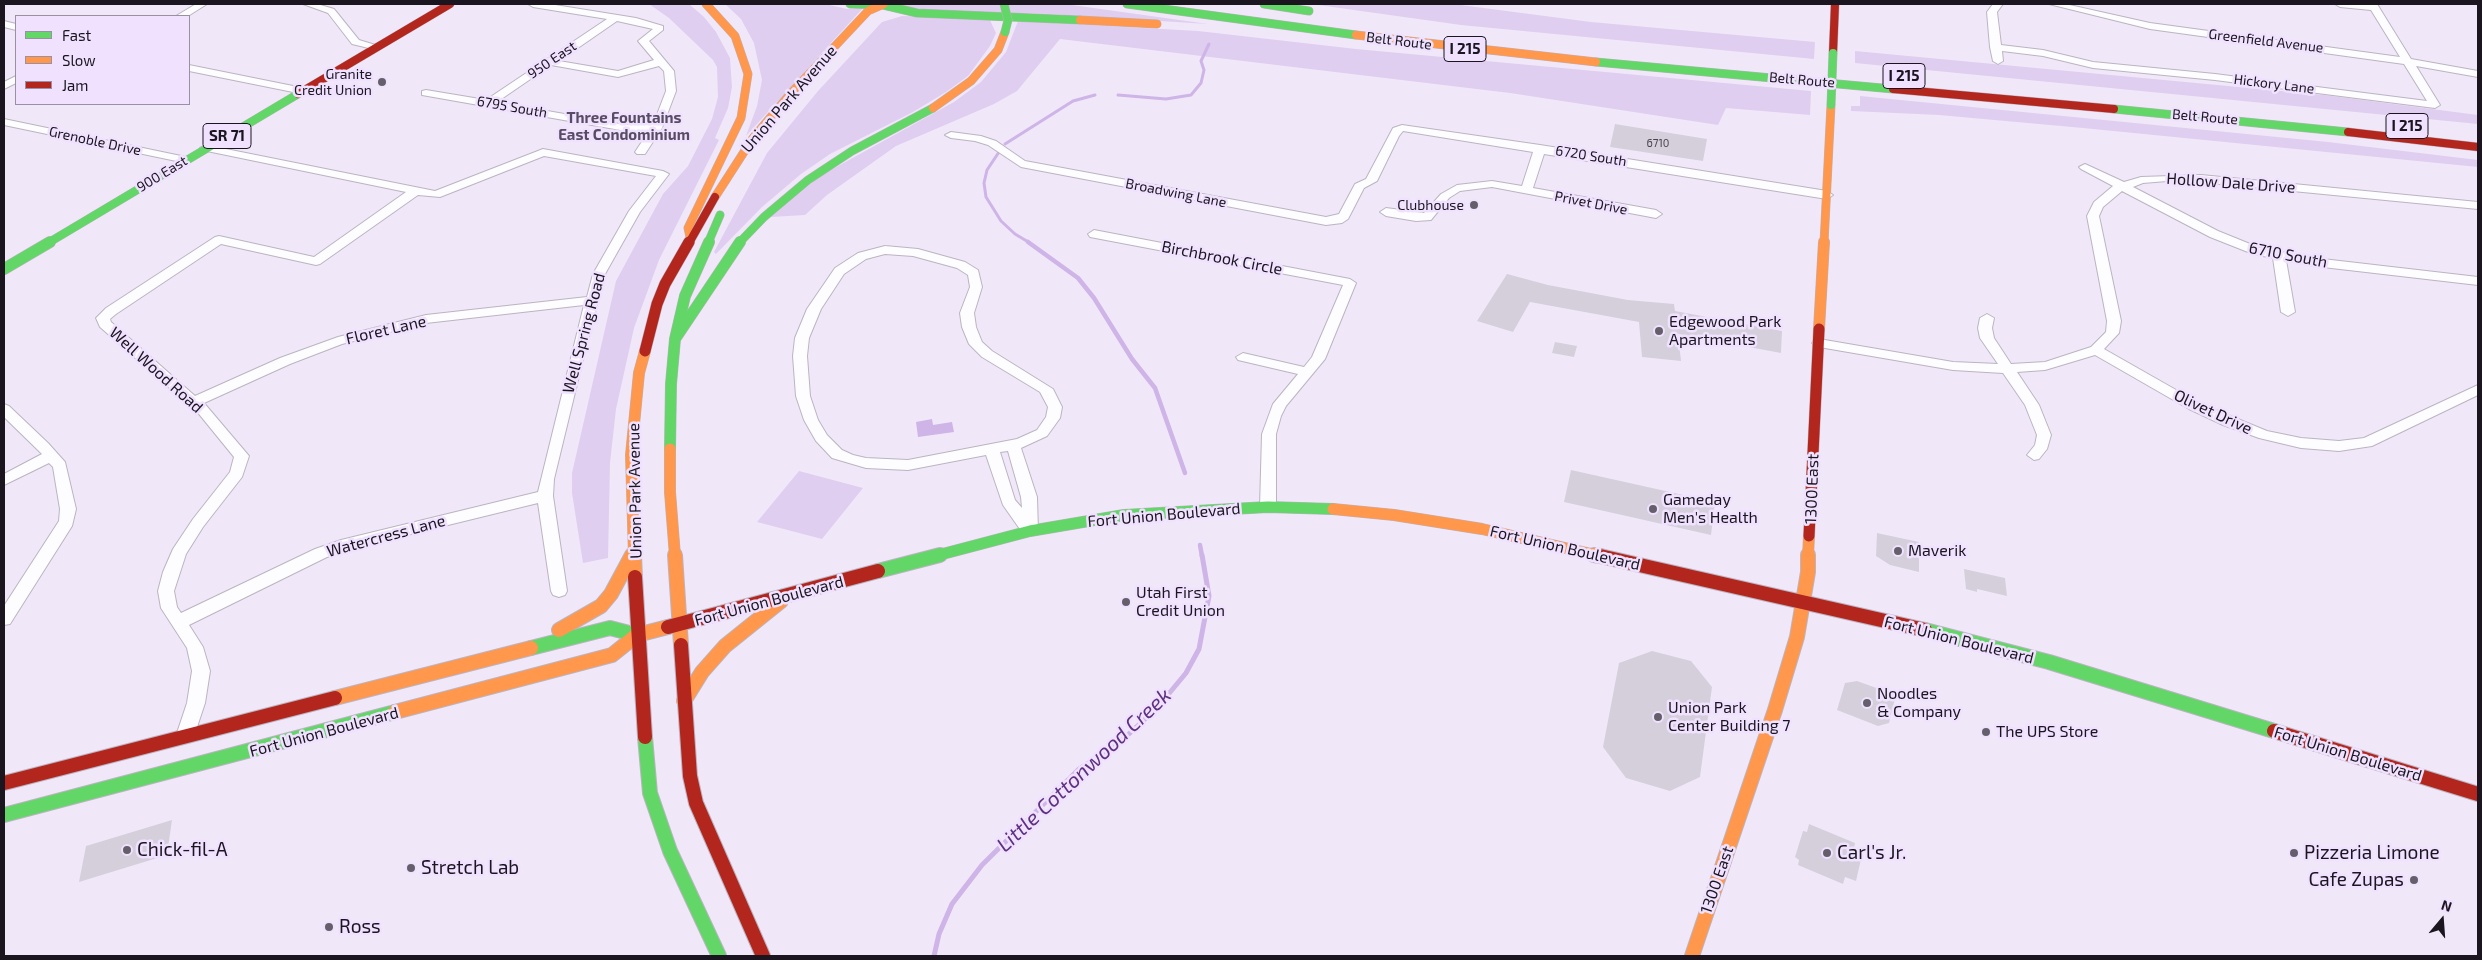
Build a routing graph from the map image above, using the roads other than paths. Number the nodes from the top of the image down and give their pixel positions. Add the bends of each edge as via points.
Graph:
1 (202, 4) edge
2 (308, 4) edge
3 (450, 4) edge
4 (534, 4) edge
5 (706, 4) edge
6 (850, 4) edge
7 (884, 4) edge
8 (1004, 4) edge
9 (1127, 4) edge
10 (1206, 4) edge
11 (1264, 4) edge
12 (1835, 4) edge
13 (1998, 4) edge
14 (2054, 4) edge
15 (2340, 4) edge
16 (2373, 6) edge
17 (1321, 13) dead end
18 (183, 15) edge
19 (615, 18) junction
20 (1169, 24) dead end
21 (1228, 30) dead end
22 (1436, 32) dead end
23 (1474, 38) junction
24 (377, 47) junction
25 (1995, 47) junction
26 (1590, 49) dead end
27 (2407, 60) junction
28 (1998, 61) dead end
29 (549, 62) junction
30 (660, 62) junction
31 (190, 68) edge
32 (1817, 68) dead end
33 (1847, 71) dead end
34 (2478, 74) edge
35 (15, 80) edge
36 (1804, 80) junction
37 (4, 86) edge
38 (303, 91) junction
39 (426, 93) dead end
40 (489, 103) junction
41 (4, 122) edge
42 (657, 128) junction
43 (951, 136) dead end
44 (769, 137) dead end
45 (2478, 147) edge
46 (206, 148) junction
47 (1540, 148) junction
48 (641, 152) dead end
49 (756, 155) dead end
50 (186, 160) junction
51 (1379, 167) joint
52 (2086, 167) dead end
53 (2122, 186) junction
54 (736, 187) dead end
55 (1526, 190) junction
56 (414, 192) junction
57 (1827, 195) junction
58 (727, 202) dead end
59 (2478, 205) edge
60 (1386, 212) dead end
61 (1656, 214) dead end
62 (1094, 234) dead end
63 (690, 237) junction
64 (2279, 257) junction
65 (4, 269) edge
66 (2478, 281) edge
67 (590, 300) junction
68 (2288, 312) dead end
69 (1987, 318) dead end
70 (675, 339) junction
71 (1819, 342) junction
72 (2096, 350) junction
73 (1243, 357) dead end
74 (2008, 369) junction
75 (1308, 372) junction
76 (2478, 390) edge
77 (194, 402) junction
78 (4, 409) edge
79 (1014, 444) junction
80 (992, 449) junction
81 (52, 455) junction
82 (2034, 455) dead end
83 (4, 480) edge
84 (545, 496) junction
85 (1268, 507) junction
86 (1030, 532) junction
87 (635, 549) junction
88 (559, 591) dead end
89 (787, 596) junction
90 (1803, 603) junction
91 (4, 619) edge
92 (179, 622) junction
93 (679, 625) junction
94 (637, 635) junction
95 (488, 659) junction
96 (684, 701) junction
97 (185, 736) junction
98 (4, 783) edge
99 (2478, 794) edge
100 (4, 815) edge
101 (719, 956) edge
102 (763, 956) edge
103 (1692, 956) edge

1 - 18 street
2 - 24 street via 331,11 356,42
3 - 24 main road, 900 East / SR 71
4 - 19 street
5 - 63 main road via 736,36 748,74 741,118 688,228
6 - 7 main road
7 - 20 main road via 917,13
7 - 44 main road, Union Park Avenue via 882,12
7 - 63 main road, Union Park Avenue via 868,11 778,107 741,155
8 - 70 main road, bridge via 1008,20 1006,32 998,50 971,81 935,106 852,151 808,180 757,223 744,236
9 - 36 main road, Belt Route / I 215 via 1517,55
10 - 23 main road, Belt Route / I 215
11 - 17 main road
12 - 57 main road, 1300 East, bridge
13 - 25 street via 1992,12
14 - 27 street, Greenfield Avenue via 2143,24
15 - 16 street
16 - 27 street, Hickory Lane
19 - 29 street, 950 East
19 - 30 street via 660,28 643,41
21 - 36 main road via 1440,52
22 - 23 main road
23 - 26 main road, Belt Route / I 215
24 - 38 main road, 900 East / SR 71
25 - 27 street, Hickory Lane via 2093,65 2435,105
25 - 28 street
27 - 34 street, Greenfield Avenue
29 - 30 street via 618,74
29 - 40 street, 950 East
30 - 42 street via 671,78 670,96
31 - 38 street
32 - 33 main road, Belt Route
35 - 37 street
36 - 45 main road, Belt Route / I 215 via 2310,127
38 - 46 main road, 900 East / SR 71
39 - 40 street, 6795 South
40 - 42 street, 6795 South via 632,129
41 - 50 street, Grenoble Drive
42 - 48 street
43 - 51 street, Broadwing Lane via 992,143 1021,164 1326,221 1344,216 1359,186 1370,181
46 - 50 main road, 900 East / SR 71
46 - 56 street, Well Spring Road
47 - 51 street, 6720 South via 1402,128 1393,136
47 - 55 street
47 - 57 street, 6720 South
49 - 54 main road, Union Park Avenue
50 - 65 main road, 900 East / SR 71
52 - 53 street, 6710 South
53 - 59 street, Hollow Dale Drive via 2157,178 2201,178
53 - 64 street, 6710 South via 2235,244
53 - 72 street, Hollow Dale Drive via 2098,205 2094,216 2114,321 2112,333
55 - 60 street, Privet Drive via 1476,184 1457,188 1445,196 1427,217
55 - 61 street, Privet Drive
56 - 67 street, Well Spring Road via 446,193 543,152 663,174 644,197 602,266
56 - 77 street, Well Wood Road via 316,261 220,240 103,318 105,324
57 - 71 main road, 1300 East
58 - 70 main road via 697,264 685,296
62 - 75 street, Birchbrook Circle via 1350,283 1318,359
63 - 87 main road, Union Park Avenue via 662,290 639,373 631,455
64 - 66 street, 6710 South
64 - 68 street
67 - 77 street, Floret Lane via 426,319 338,341
67 - 84 street, Well Spring Road
69 - 74 street via 1987,338
70 - 93 main road via 671,384 670,492
71 - 74 street via 1953,366
71 - 90 main road, 1300 East via 1808,572
72 - 74 street via 2052,364
72 - 76 street, Olivet Drive via 2228,422 2264,435 2301,443 2339,446 2367,443
73 - 75 street
74 - 82 street via 2032,405 2044,435 2042,446
75 - 85 street via 1280,404 1274,416 1269,434
77 - 92 street, Well Wood Road via 242,456 237,473 198,524 171,572 166,591 169,608
78 - 81 street
79 - 80 street
79 - 80 street via 1042,433 1053,418 1055,407 1046,389 976,344 967,313 976,287 974,273 961,265 899,250 874,252 850,262 830,282 802,338 803,396 821,438 837,454 866,463 908,464
79 - 86 street via 1030,497
80 - 86 street via 1008,501
81 - 83 street
81 - 91 street via 60,466 68,509 67,522
84 - 88 street, Well Spring Road
84 - 92 street, Watercress Lane via 347,544 321,553
85 - 86 main road, Fort Union Boulevard via 1124,515
85 - 90 main road, Fort Union Boulevard via 1348,510 1448,523 1526,538
86 - 89 main road, Fort Union Boulevard
87 - 94 main road, Union Park Avenue
87 - 95 main road via 611,594 590,614
89 - 93 main road, Fort Union Boulevard
89 - 96 main road via 725,646 702,672
90 - 99 main road, Fort Union Boulevard via 2049,662
90 - 103 main road, 1300 East via 1797,636 1775,710
92 - 97 street, Well Wood Road via 195,647 201,671 196,703
93 - 94 main road, Fort Union Boulevard
93 - 96 main road
94 - 95 main road, Fort Union Boulevard via 610,628
94 - 100 main road, Fort Union Boulevard via 606,657
94 - 101 main road, Union Park Avenue via 650,793 670,851
95 - 97 main road, Fort Union Boulevard
96 - 102 main road via 690,776 696,803
97 - 98 main road, Fort Union Boulevard

